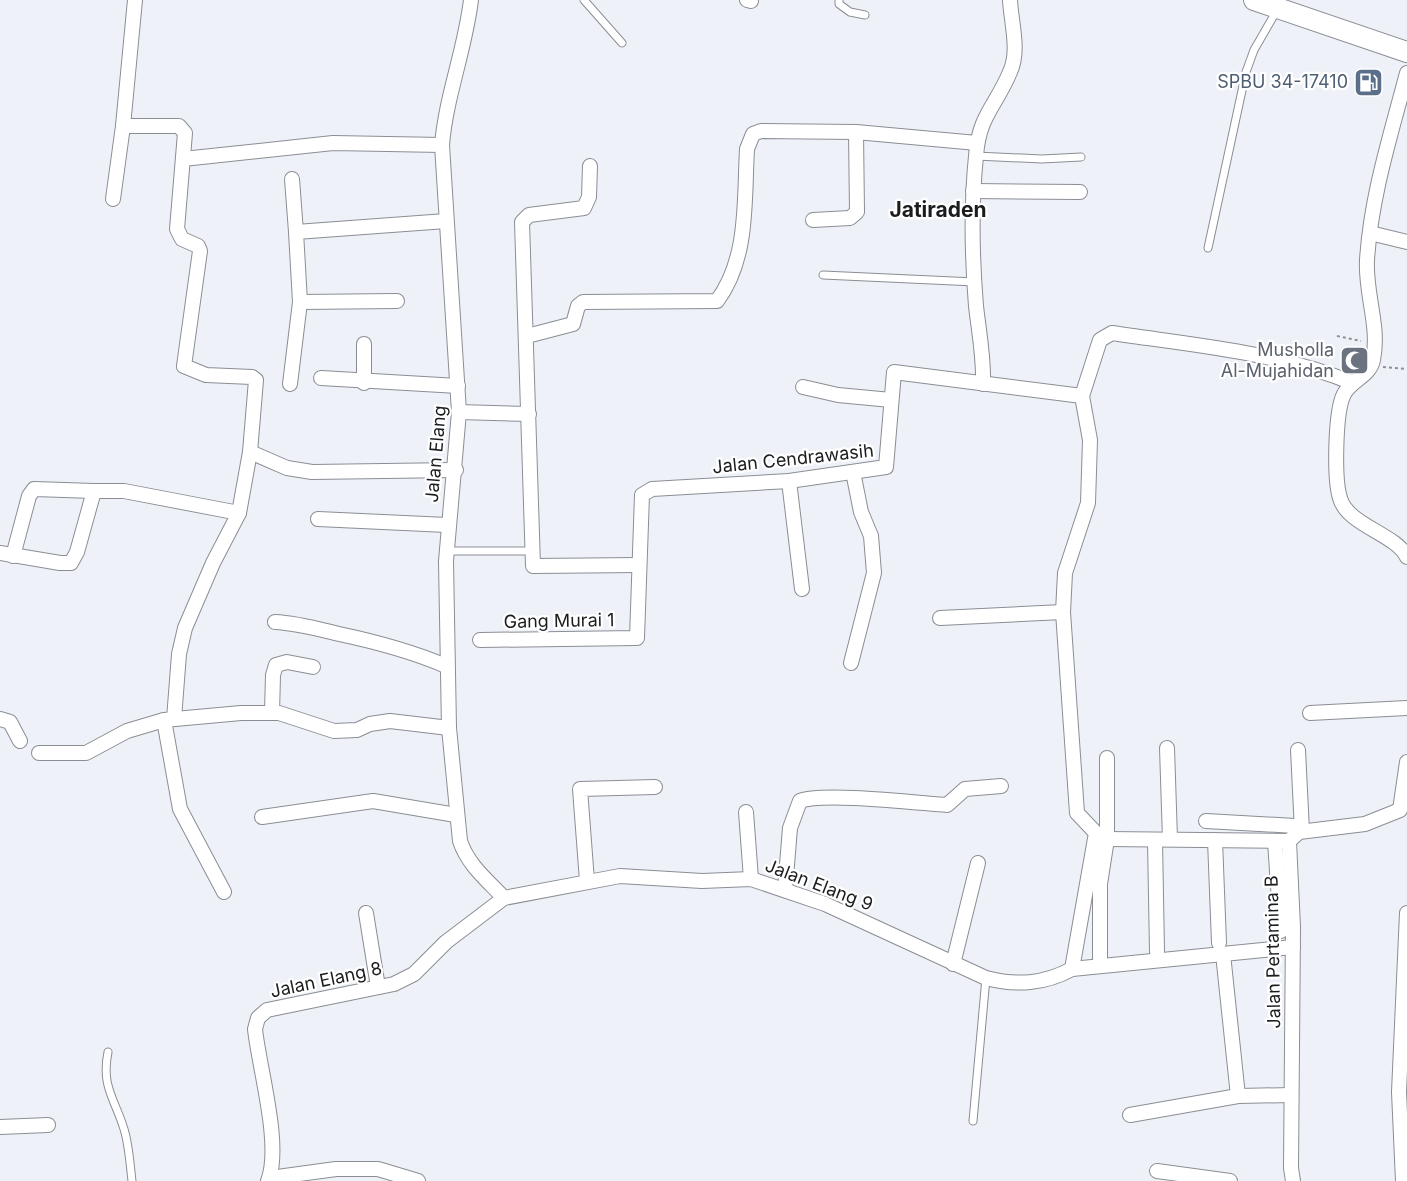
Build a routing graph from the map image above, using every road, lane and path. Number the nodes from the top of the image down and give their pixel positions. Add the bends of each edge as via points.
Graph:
1 (135, 0) edge
2 (471, 0) edge
3 (584, 0) edge
4 (839, 0) edge
5 (1010, 0) edge
6 (1254, 0) edge
7 (1279, 8) junction
8 (865, 15) dead end
9 (622, 43) dead end
10 (1407, 52) edge
11 (1407, 73) edge
12 (123, 126) junction
13 (856, 132) junction
14 (441, 146) junction
15 (976, 149) junction
16 (1081, 157) dead end
17 (183, 159) junction
18 (590, 166) dead end
19 (292, 179) dead end
20 (973, 191) junction
21 (1080, 192) dead end
22 (113, 199) dead end
23 (813, 220) dead end
24 (446, 221) junction
25 (296, 232) junction
26 (1370, 233) junction
27 (1407, 242) edge
28 (1208, 248) dead end
29 (824, 275) dead end
30 (975, 282) junction
31 (397, 301) dead end
32 (300, 302) junction
33 (527, 336) junction
34 (1337, 336) dead end
35 (364, 344) dead end
36 (1375, 344) junction
37 (1371, 366) junction
38 (1407, 369) edge
39 (321, 378) dead end
40 (363, 383) junction
41 (1353, 383) junction
42 (290, 384) dead end
43 (983, 384) junction
44 (458, 386) junction
45 (802, 387) dead end
46 (1082, 396) junction
47 (891, 400) junction
48 (459, 412) junction
49 (530, 414) junction
50 (250, 452) junction
51 (456, 470) junction
52 (853, 472) junction
53 (789, 481) junction
54 (94, 491) junction
55 (239, 513) junction
56 (318, 519) dead end
57 (447, 525) junction
58 (446, 551) junction
59 (532, 551) junction
60 (7, 555) edge
61 (1407, 555) edge
62 (639, 565) junction
63 (802, 589) dead end
64 (1063, 612) junction
65 (940, 618) dead end
66 (275, 622) dead end
67 (480, 640) dead end
68 (851, 663) dead end
69 (447, 666) junction
70 (313, 667) dead end
71 (1407, 708) edge
72 (272, 713) junction
73 (1310, 713) dead end
74 (0, 719) edge
75 (169, 719) junction
76 (449, 728) junction
77 (20, 741) dead end
78 (1167, 748) dead end
79 (1298, 750) dead end
80 (39, 753) dead end
81 (1107, 758) dead end
82 (1407, 763) edge
83 (1001, 786) dead end
84 (655, 787) dead end
85 (1400, 810) junction
86 (746, 813) dead end
87 (456, 815) junction
88 (262, 817) dead end
89 (1206, 821) dead end
90 (1407, 824) edge
91 (1297, 835) junction
92 (1107, 839) junction
93 (1170, 839) junction
94 (1155, 840) junction
95 (1215, 840) junction
96 (1275, 841) junction
97 (978, 863) dead end
98 (751, 879) junction
99 (587, 880) junction
100 (785, 889) junction
101 (224, 892) dead end
102 (504, 898) junction
103 (366, 913) dead end
104 (1407, 913) edge
105 (1281, 931) dead end
106 (1293, 947) junction
107 (1221, 948) junction
108 (1156, 952) dead end
109 (1100, 959) dead end
110 (954, 964) junction
111 (1072, 969) junction
112 (986, 978) junction
113 (378, 987) junction
114 (1404, 1026) edge
115 (108, 1052) dead end
116 (1291, 1095) junction
117 (1238, 1096) junction
118 (1130, 1115) dead end
119 (973, 1121) dead end
120 (48, 1125) dead end
121 (0, 1127) edge
122 (1405, 1131) edge
123 (1157, 1171) dead end
124 (358, 1175) edge
125 (395, 1178) edge
126 (269, 1179) edge
127 (132, 1181) edge
128 (418, 1181) edge
129 (1230, 1181) edge
130 (1293, 1181) edge
131 (1403, 1181) edge

1 - 12 street
2 - 14 street, Jalan Elang
3 - 9 lane
4 - 8 lane via 850,12
5 - 15 street via 1015,42 1011,71 984,115
6 - 7 main road
7 - 10 main road
7 - 28 lane via 1246,72
11 - 26 street via 1374,200
12 - 17 street via 179,126 185,133
12 - 22 street
13 - 15 street
13 - 23 street via 857,212 850,218
13 - 33 street via 761,130 753,134 747,149 741,250 730,284 717,301 583,302 573,324
14 - 17 street via 333,143
14 - 24 street, Jalan Elang
15 - 16 lane via 1042,159
15 - 20 street
17 - 50 street via 177,228 182,239 198,246 200,251 184,366 206,375 254,378
18 - 33 street via 589,197 584,208 529,215 522,222
19 - 25 street
20 - 21 street
20 - 30 street
24 - 25 street
24 - 44 street, Jalan Elang
25 - 32 street
26 - 27 street
26 - 36 street via 1366,277
29 - 30 lane
30 - 43 street via 984,356
31 - 32 street
32 - 42 street
33 - 49 street
34 - 36 path
35 - 40 street
36 - 37 street
37 - 38 path
37 - 41 street
39 - 40 street
40 - 44 street
41 - 46 street via 1328,373 1238,352 1112,333 1100,340
41 - 61 street via 1343,394 1336,433 1340,498 1348,511
43 - 46 street
43 - 47 street, Jalan Cendrawasih via 894,372
44 - 48 street, Jalan Elang
45 - 47 street
46 - 64 street via 1090,440 1088,503 1065,573
47 - 52 street, Jalan Cendrawasih via 886,467
48 - 49 street
48 - 51 street, Jalan Elang
49 - 59 street
50 - 51 street via 287,468 312,472
50 - 55 street
51 - 57 street, Jalan Elang
52 - 53 street, Jalan Cendrawasih
52 - 68 street via 861,512 871,536 874,573
53 - 62 street, Jalan Cendrawasih via 646,491 640,508
53 - 63 street
54 - 55 street via 124,491
54 - 60 street via 34,489
54 - 60 street via 71,563
55 - 75 street via 185,628
56 - 57 street
57 - 58 street, Jalan Elang
58 - 59 lane
58 - 69 street, Jalan Elang
59 - 62 street via 533,566 538,568
62 - 67 street, Gang Murai 1 via 637,638
64 - 65 street
64 - 111 street via 1077,813 1096,833
66 - 69 street via 371,640
69 - 76 street, Jalan Elang
70 - 72 street via 287,662 276,665
71 - 73 street
72 - 75 street
72 - 76 street via 334,731 357,730 390,721
74 - 77 street via 10,722
75 - 80 street via 127,731 86,753
75 - 101 street via 180,808
76 - 87 street, Jalan Elang
78 - 93 street
79 - 91 street, Jalan Pertamina B
81 - 92 street
82 - 85 street
83 - 100 street via 965,789 947,805 800,801 790,828
84 - 99 street via 580,789
85 - 90 street
85 - 91 street via 1365,824
86 - 98 street
87 - 88 street via 373,801
87 - 102 street, Jalan Elang via 464,854
89 - 91 street via 1295,826
91 - 96 street
91 - 106 street, Jalan Pertamina B
92 - 94 street
92 - 109 street via 1100,884
93 - 94 street
93 - 95 street
94 - 108 street
95 - 96 street
95 - 107 street
96 - 105 street
97 - 110 street
98 - 99 street, Jalan Elang 9 via 702,881 620,876
98 - 100 street, Jalan Elang 9
99 - 102 street, Jalan Elang 9
100 - 110 street, Jalan Elang 9
102 - 113 street, Jalan Elang 8 via 446,942 406,979
103 - 113 street
104 - 114 street
106 - 107 street, Jalan Elang 9
106 - 116 street, Jalan Pertamina B
107 - 111 street, Jalan Elang 9
107 - 117 street
110 - 112 street, Jalan Elang 9
111 - 112 street, Jalan Elang 9 via 1032,983 1010,984
112 - 119 lane
113 - 126 street, Jalan Elang 8 via 267,1010 258,1018 255,1036 269,1107
114 - 122 street via 1400,1092
115 - 127 lane via 104,1072 125,1130
116 - 117 street
116 - 130 street, Jalan Pertamina B
117 - 118 street
120 - 121 street
122 - 131 street
123 - 129 street
124 - 125 street via 387,1171
124 - 126 street via 336,1169
125 - 128 street

